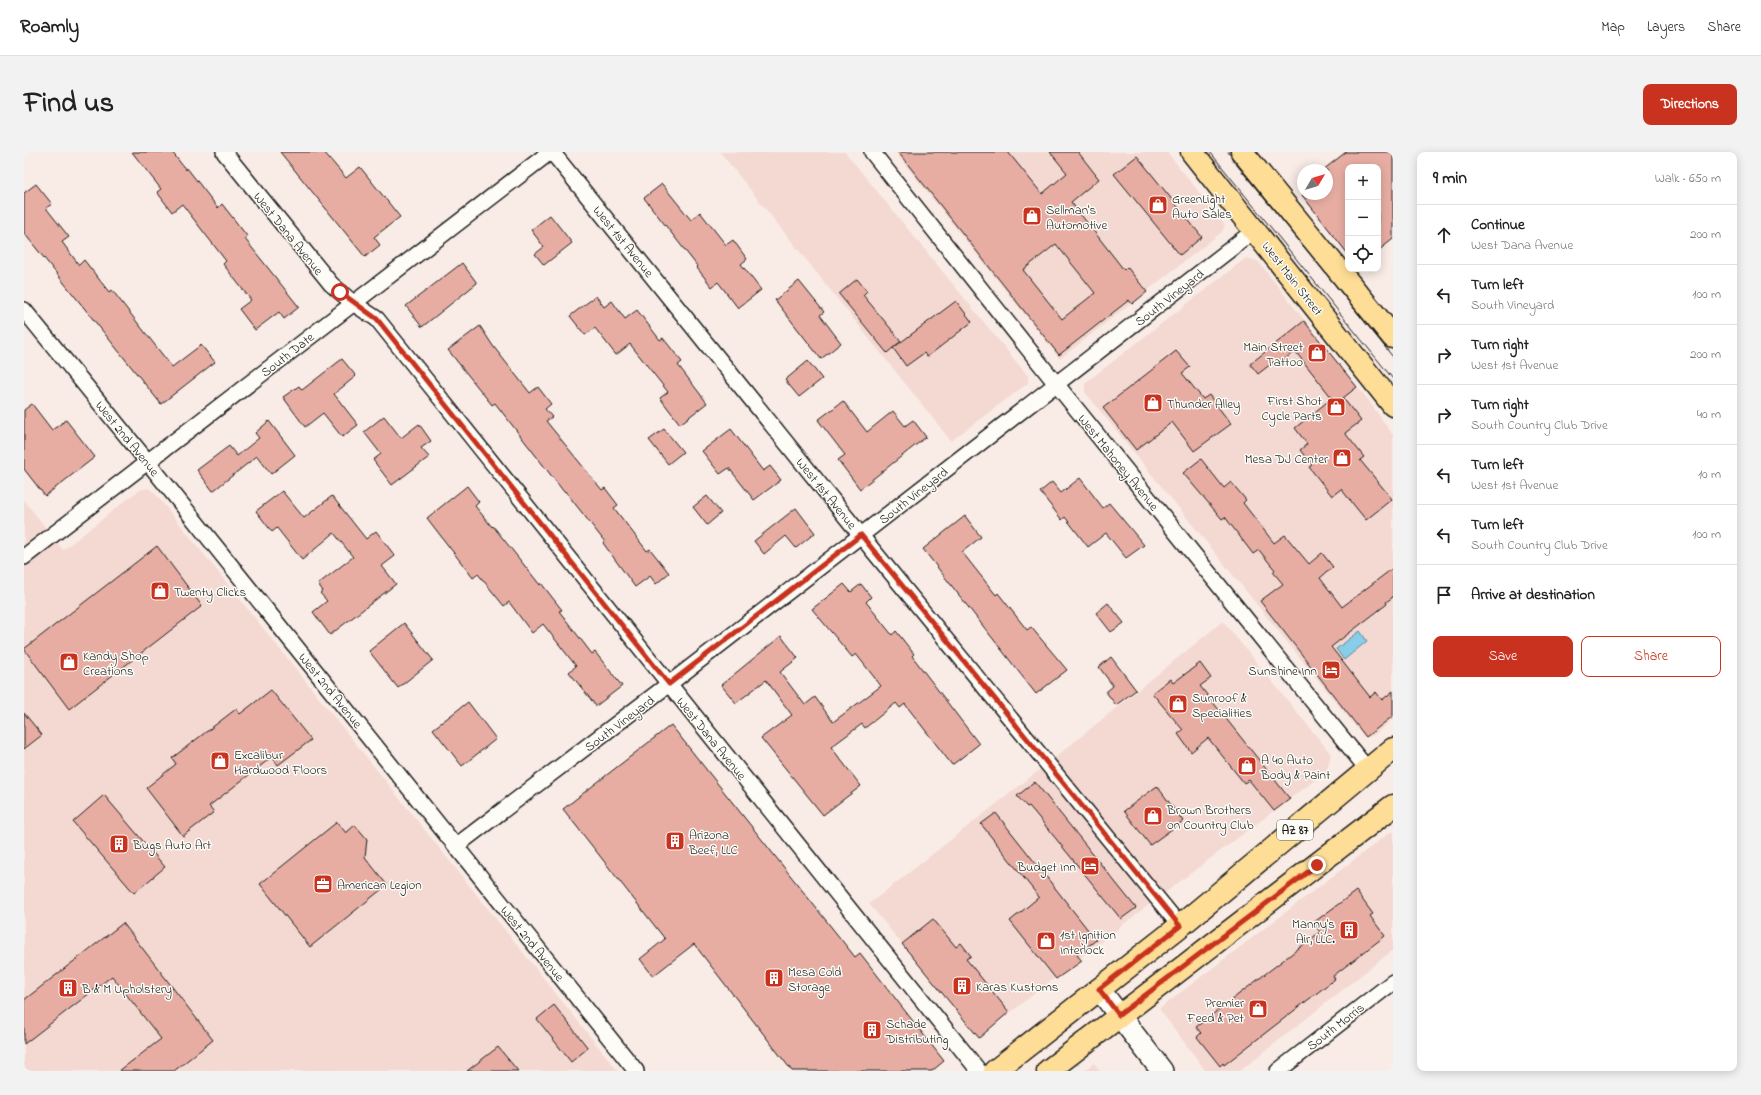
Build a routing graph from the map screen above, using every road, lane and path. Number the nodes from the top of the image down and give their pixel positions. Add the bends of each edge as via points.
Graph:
1 (224, 152) edge
2 (551, 152) edge
3 (872, 152) edge
4 (1192, 152) edge
5 (1242, 152) edge
6 (1255, 230) junction
7 (353, 303) junction
8 (24, 310) edge
9 (1393, 337) edge
10 (1057, 385) junction
11 (1393, 405) edge
12 (147, 461) junction
13 (861, 535) junction
14 (24, 557) edge
15 (669, 684) junction
16 (1393, 749) edge
17 (1368, 770) junction
18 (1393, 806) edge
19 (456, 846) junction
20 (1180, 926) junction
21 (1393, 982) edge
22 (1099, 989) junction
23 (1119, 1015) junction
24 (636, 1071) edge
25 (979, 1071) edge
26 (994, 1071) edge
27 (1048, 1071) edge
28 (1162, 1071) edge
29 (1278, 1071) edge

1 - 7 street, West Dana Avenue via 331,284
2 - 7 street, South Date
2 - 13 street, West 1st Avenue
3 - 10 street, West Mahoney Avenue
4 - 6 main road, West Main Street
5 - 9 main road
6 - 10 street, South Vineyard
6 - 11 main road, West Main Street
7 - 12 street, South Date
7 - 15 street, West Dana Avenue via 377,319
8 - 12 street, West 2nd Avenue
10 - 13 street, South Vineyard
10 - 17 street, West Mahoney Avenue
12 - 14 street, South Date
12 - 19 street, West 2nd Avenue
13 - 15 street, South Vineyard
13 - 20 street, West 1st Avenue
15 - 19 street, South Vineyard
15 - 25 street, West Dana Avenue
16 - 17 main road, AZ 87
17 - 20 main road, AZ 87
18 - 23 main road
19 - 24 street, West 2nd Avenue
20 - 22 main road, AZ 87
21 - 29 street, South Morris
22 - 23 street
22 - 26 main road, AZ 87
23 - 27 main road
23 - 28 street

